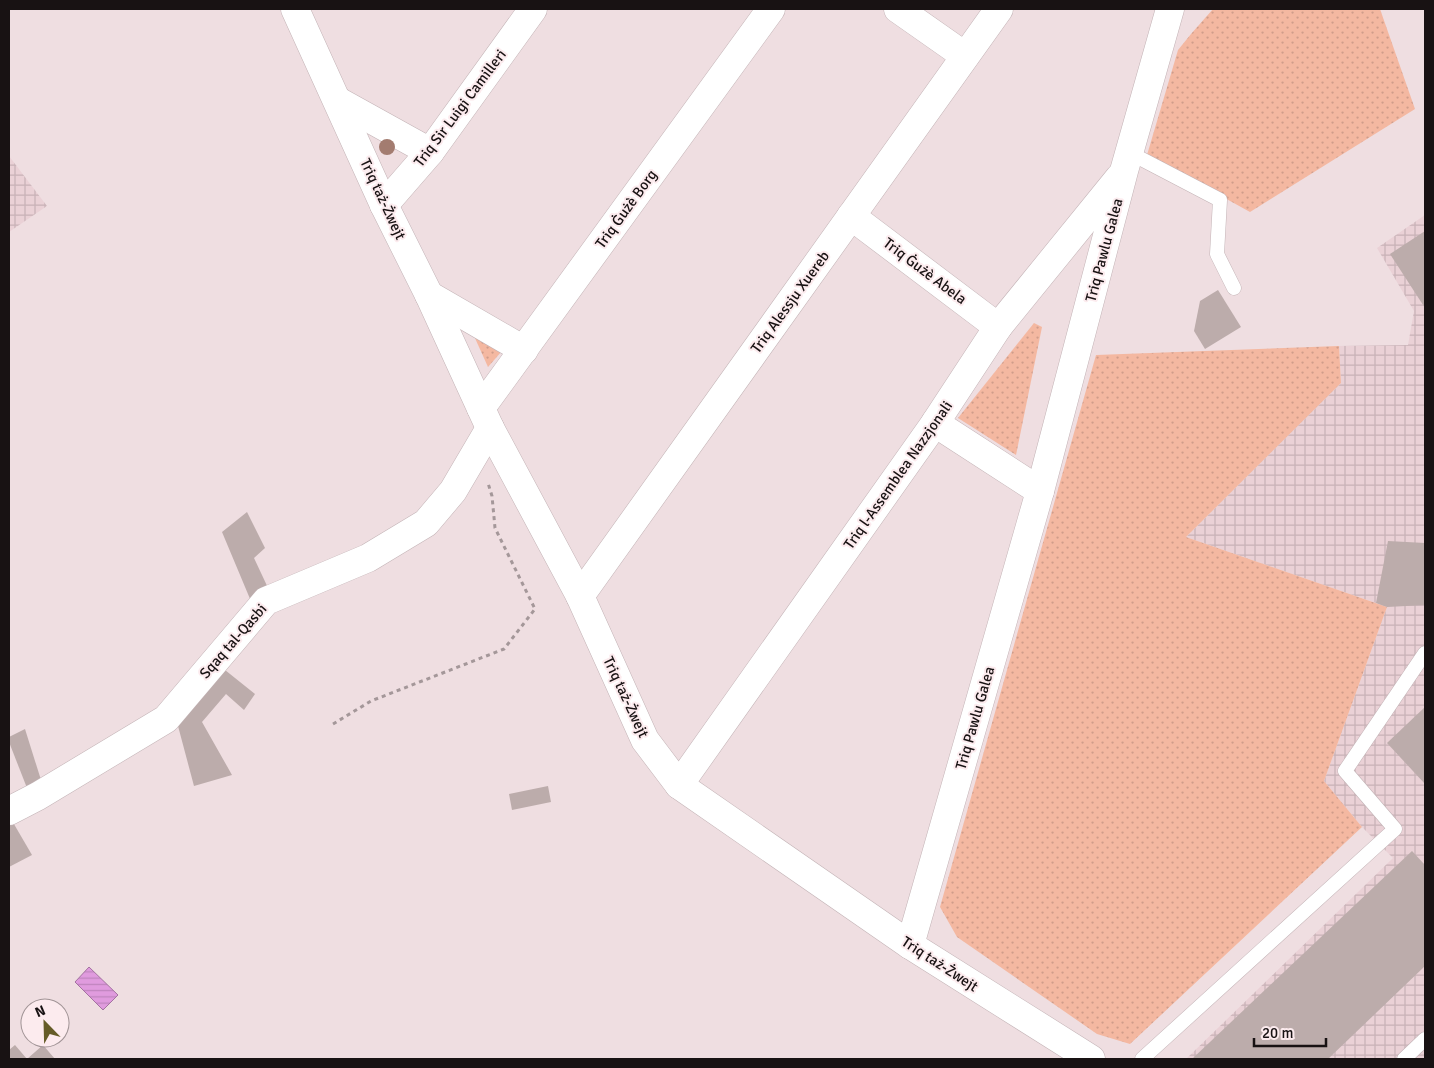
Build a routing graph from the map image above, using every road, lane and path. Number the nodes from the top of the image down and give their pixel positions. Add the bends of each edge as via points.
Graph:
1 (295, 9) edge
2 (533, 9) edge
3 (771, 9) edge
4 (898, 9) edge
5 (999, 9) edge
6 (1170, 9) edge
7 (965, 56) junction
8 (338, 101) junction
9 (430, 152) junction
10 (1127, 162) junction
11 (384, 205) junction
12 (851, 216) junction
13 (1234, 288) dead end
14 (430, 295) junction
15 (998, 327) junction
16 (524, 350) junction
17 (935, 423) junction
18 (483, 428) junction
19 (1040, 491) junction
20 (580, 596) junction
21 (1425, 653) edge
22 (333, 724) dead end
23 (678, 785) junction
24 (9, 811) edge
25 (910, 945) junction
26 (1425, 1039) edge
27 (1091, 1059) edge
28 (1142, 1059) edge
29 (1404, 1059) edge

1 - 8 street, Triq taż-Żwejt
2 - 9 street, Triq Sir Luigi Camilleri
3 - 16 street, Triq Ġużè Borg
4 - 7 street
5 - 7 street, Triq Alessju Xuereb
6 - 10 street, Triq Pawlu Galea
7 - 12 street, Triq Alessju Xuereb
8 - 9 street
8 - 11 street, Triq taż-Żwejt
9 - 11 street, Triq Sir Luigi Camilleri
10 - 13 lane via 1220,200 1217,254
10 - 15 street, Triq l-Assemblea Nazzjonali
10 - 19 street, Triq Pawlu Galea
11 - 14 street, Triq taż-Żwejt
12 - 15 street, Triq Ġużè Abela
12 - 20 street, Triq Alessju Xuereb
14 - 16 street
14 - 18 street, Triq taż-Żwejt
15 - 17 street, Triq l-Assemblea Nazzjonali
16 - 18 street, Triq Ġużè Borg
17 - 19 street
17 - 23 street, Triq l-Assemblea Nazzjonali
18 - 20 street, Triq taż-Żwejt
18 - 22 path via 495,528 535,609 504,649 371,701
18 - 24 street, Sqaq tal-Qasbi via 453,491 426,522 368,558 266,601 166,718
19 - 25 street, Triq Pawlu Galea
20 - 23 street, Triq taż-Żwejt via 645,740
21 - 28 lane via 1345,771 1395,829
23 - 25 street, Triq taż-Żwejt
25 - 27 street, Triq taż-Żwejt
26 - 29 lane

